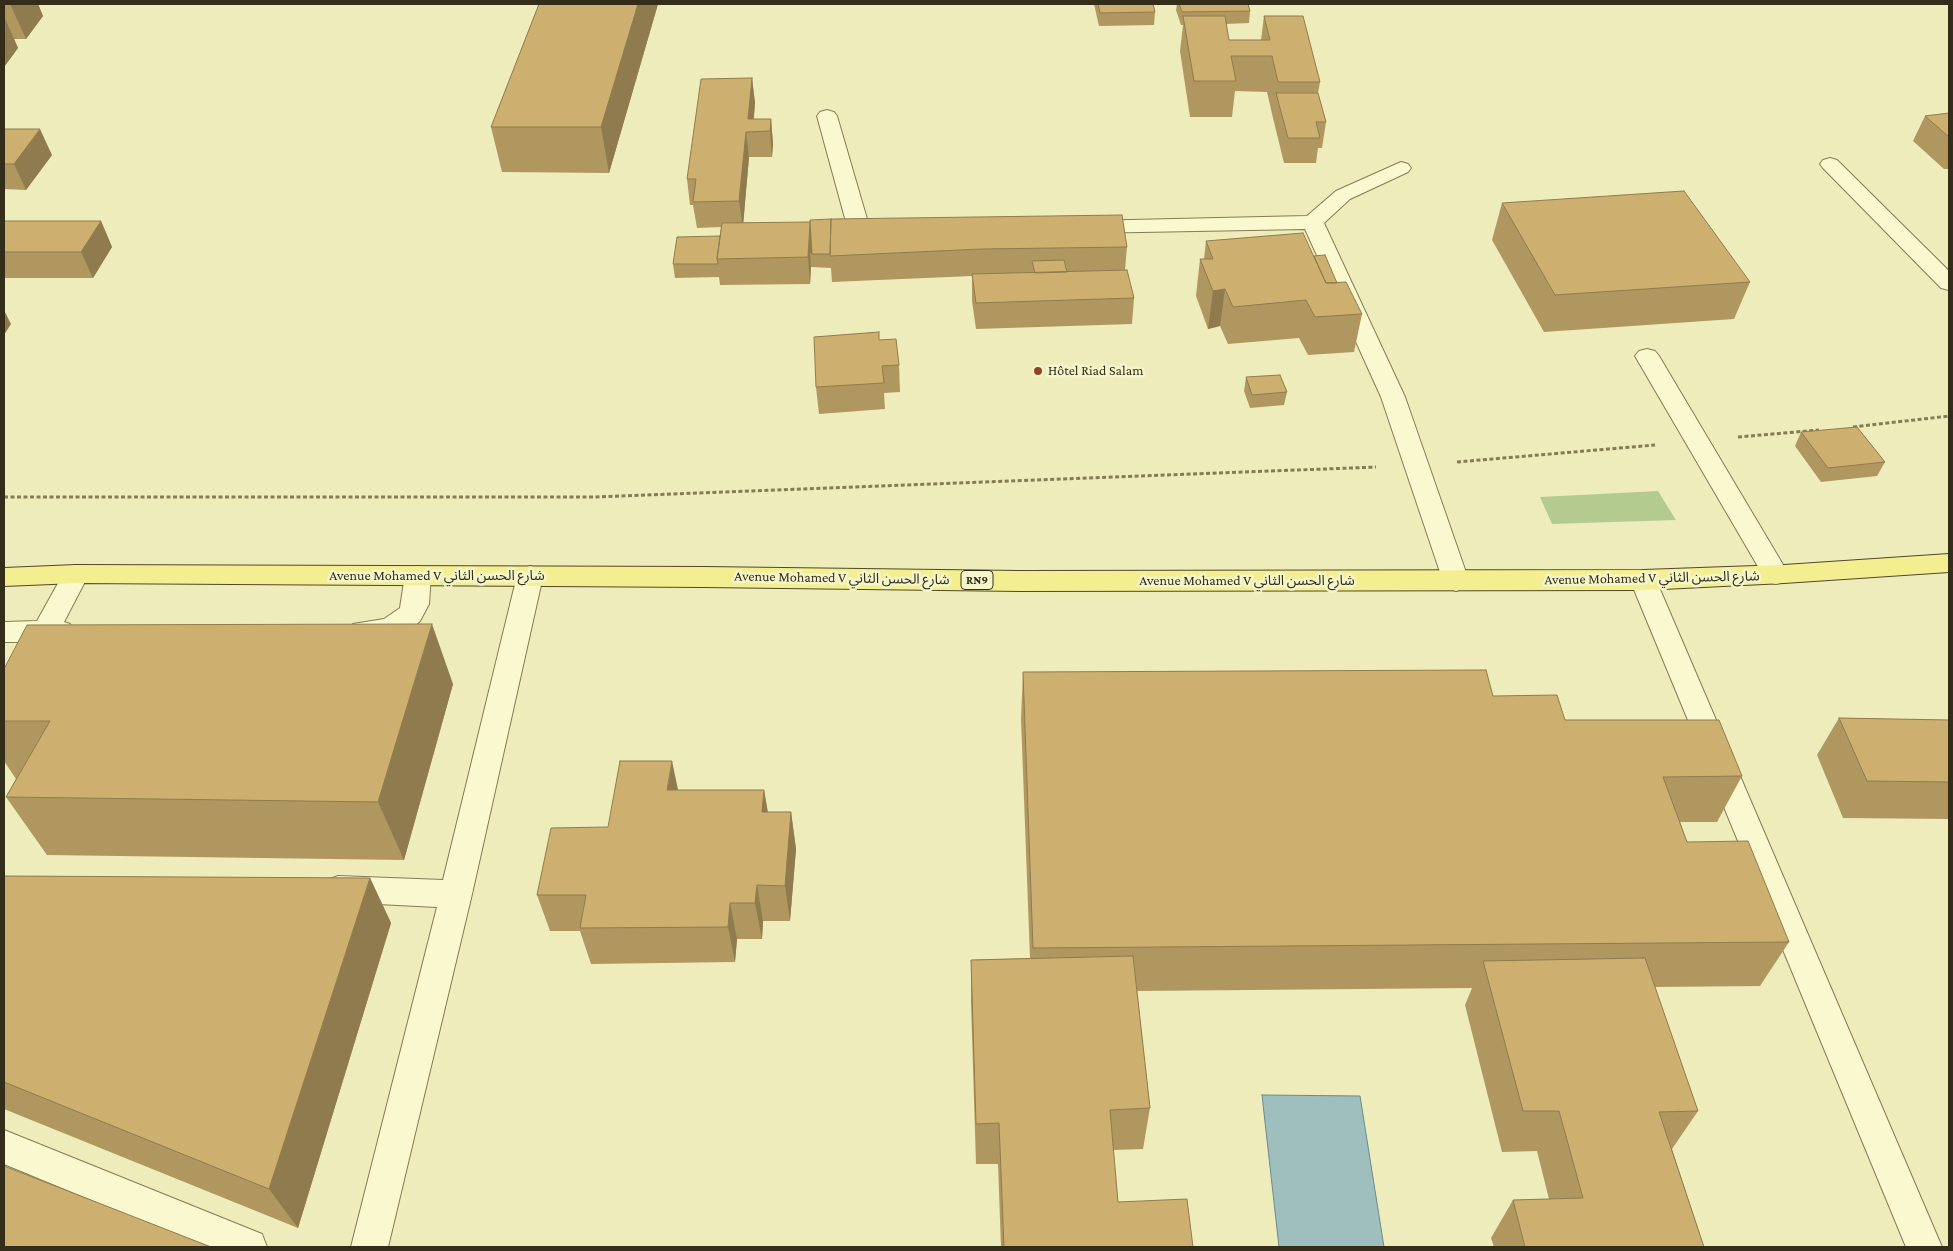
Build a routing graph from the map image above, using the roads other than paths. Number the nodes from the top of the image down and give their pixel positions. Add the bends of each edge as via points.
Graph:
1 (827, 116) dead end
2 (1830, 164) dead end
3 (1401, 168) dead end
4 (1313, 222) junction
5 (1064, 228) edge
6 (904, 231) edge
7 (1949, 283) edge
8 (1647, 356) dead end
9 (1949, 563) edge
10 (76, 574) junction
11 (418, 575) junction
12 (1776, 575) junction
13 (530, 576) junction
14 (4, 577) edge
15 (1456, 580) junction
16 (1643, 580) junction
17 (45, 631) junction
18 (84, 631) edge
19 (338, 631) edge
20 (4, 632) edge
21 (28, 666) edge
22 (308, 888) edge
23 (456, 894) junction
24 (4, 1147) edge
25 (249, 1247) edge
26 (369, 1247) edge
27 (1924, 1247) edge

1 - 6 street via 857,222 875,232
2 - 7 street
3 - 4 street via 1343,196
4 - 5 street
4 - 15 street via 1393,397
8 - 12 street
9 - 12 main road, Avenue Mohamed V شارع الحسن الثاني / RN9
10 - 11 main road, Avenue Mohamed V شارع الحسن الثاني / RN9
10 - 14 main road, Avenue Mohamed V شارع الحسن الثاني / RN9
10 - 17 street
11 - 13 main road, Avenue Mohamed V شارع الحسن الثاني / RN9
11 - 19 street via 415,604 399,624 377,631
12 - 16 main road, Avenue Mohamed V شارع الحسن الثاني / RN9
13 - 15 main road, Avenue Mohamed V شارع الحسن الثاني / RN9 via 1020,581
13 - 23 street
15 - 16 main road, Avenue Mohamed V شارع الحسن الثاني / RN9
16 - 27 street
17 - 18 street
17 - 20 street
17 - 21 street
22 - 23 street
23 - 26 street
24 - 25 street

